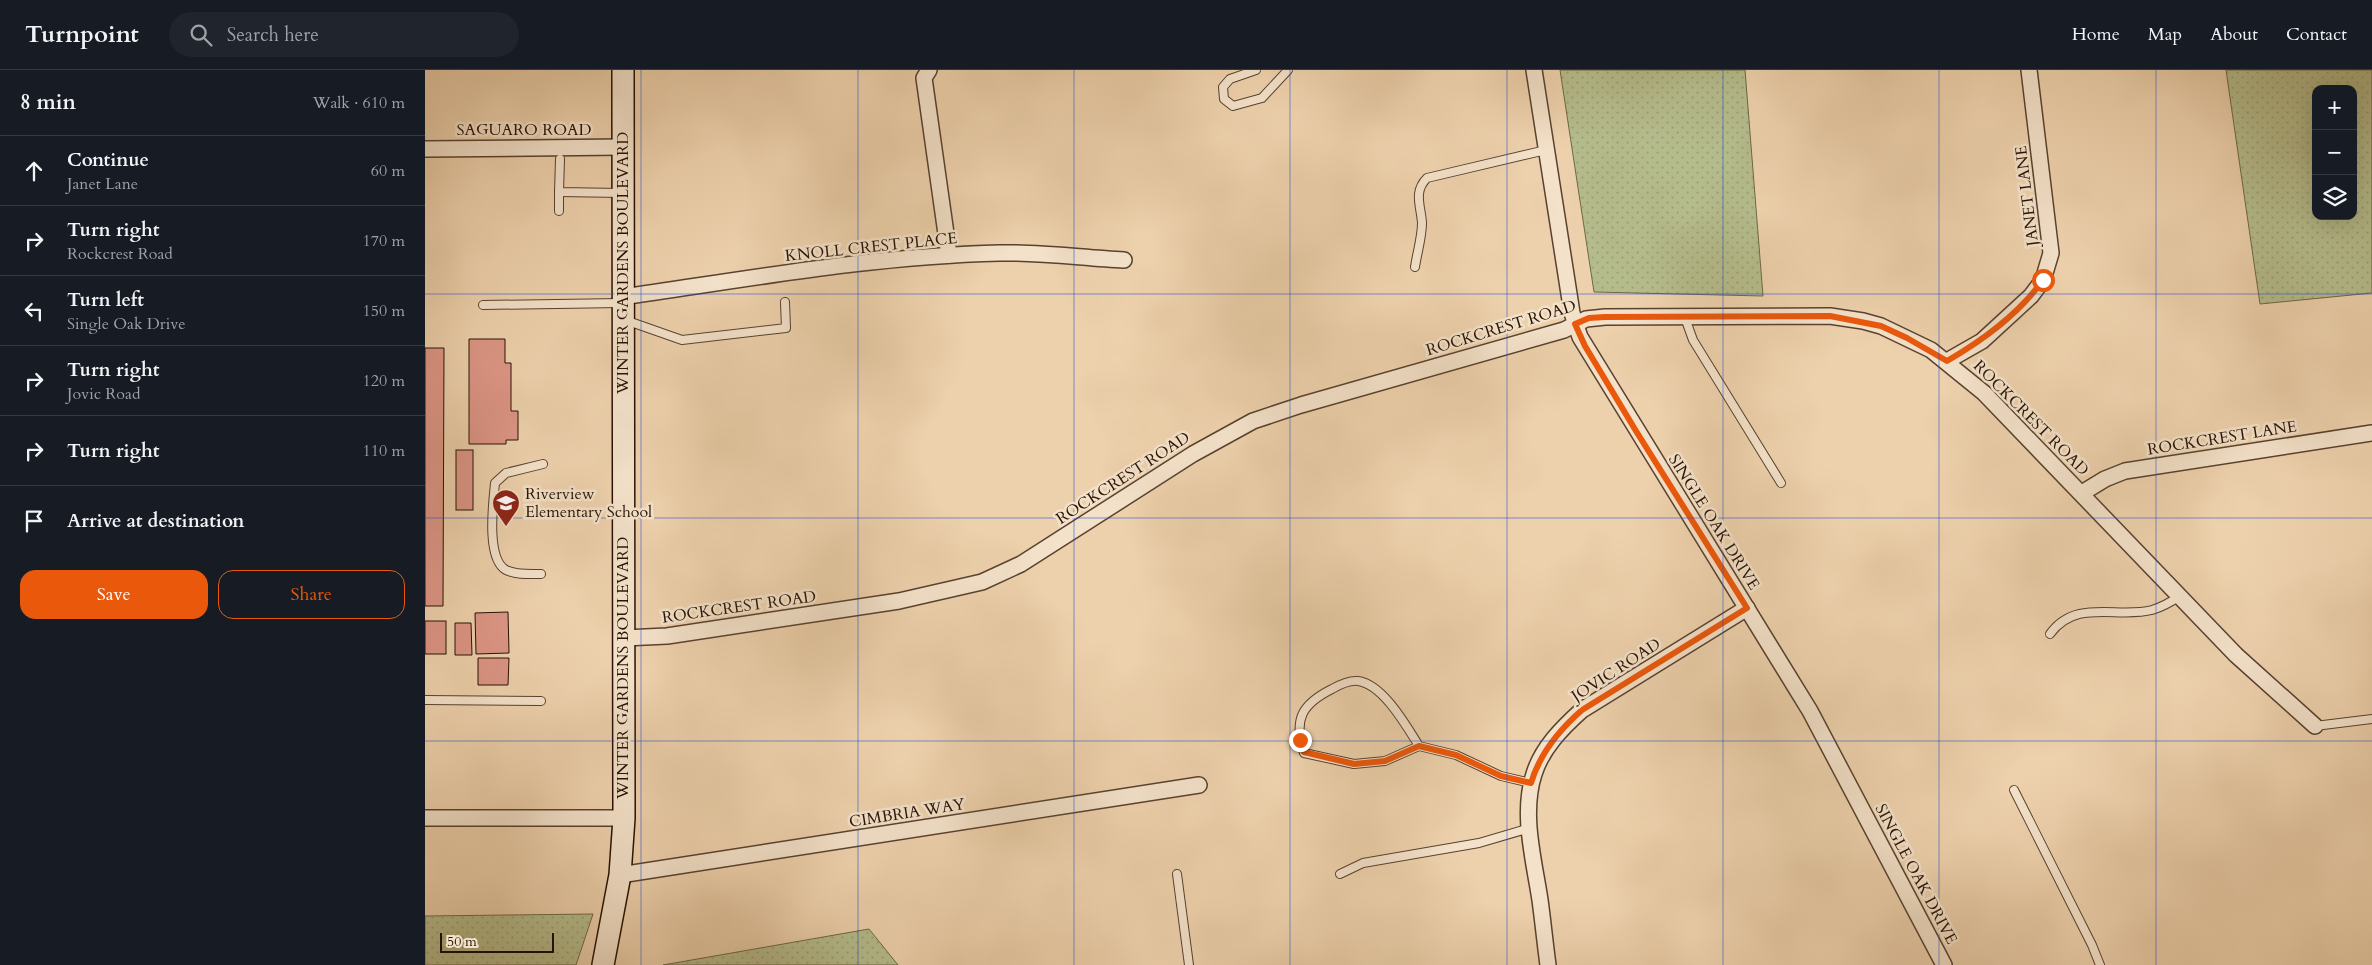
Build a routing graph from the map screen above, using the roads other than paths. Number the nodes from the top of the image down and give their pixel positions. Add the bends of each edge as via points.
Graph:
1 (623, 70) edge
2 (929, 70) edge
3 (1256, 70) edge
4 (1288, 70) edge
5 (1534, 70) edge
6 (2029, 70) edge
7 (623, 147) junction
8 (425, 149) edge
9 (1546, 150) junction
10 (560, 159) dead end
11 (559, 192) junction
12 (624, 194) junction
13 (559, 211) dead end
14 (949, 254) junction
15 (1124, 260) dead end
16 (1415, 267) dead end
17 (785, 302) dead end
18 (483, 304) dead end
19 (623, 306) junction
20 (1684, 315) junction
21 (1575, 324) junction
22 (1947, 361) junction
23 (2372, 433) edge
24 (543, 464) dead end
25 (1781, 483) dead end
26 (2082, 493) junction
27 (541, 574) dead end
28 (2181, 596) junction
29 (1747, 608) junction
30 (2050, 634) dead end
31 (624, 638) junction
32 (425, 700) edge
33 (541, 701) dead end
34 (2372, 719) edge
35 (2315, 726) joint
36 (1419, 746) junction
37 (1531, 783) junction
38 (1199, 785) dead end
39 (2014, 790) dead end
40 (425, 818) edge
41 (624, 818) junction
42 (1530, 828) junction
43 (1177, 874) dead end
44 (1340, 874) dead end
45 (621, 875) junction
46 (603, 965) edge
47 (1189, 965) edge
48 (1548, 965) edge
49 (1944, 965) edge
50 (2099, 965) edge

1 - 7 main road, WINTER GARDENS BOULEVARD
2 - 14 street via 924,78
3 - 4 lane via 1230,79 1223,87 1224,99 1233,106 1262,98
5 - 9 street, SINGLE OAK DRIVE
6 - 22 street, JANET LANE via 2051,252 2043,280 2031,296 1982,341
7 - 8 street, SAGUARO ROAD
7 - 12 main road, WINTER GARDENS BOULEVARD
9 - 16 lane via 1427,178 1418,194 1422,224
9 - 21 street, SINGLE OAK DRIVE
10 - 11 lane
11 - 12 lane
11 - 13 lane
12 - 19 main road, WINTER GARDENS BOULEVARD
14 - 15 street, KNOLL CREST PLACE via 1003,252
14 - 19 street, KNOLL CREST PLACE via 876,261
17 - 19 lane via 786,328 682,340
18 - 19 lane
19 - 31 main road, WINTER GARDENS BOULEVARD
20 - 21 street, ROCKCREST ROAD via 1597,317
20 - 22 street, ROCKCREST ROAD via 1830,316 1863,321 1907,338
20 - 25 lane via 1693,340
21 - 29 street, SINGLE OAK DRIVE via 1626,414
21 - 31 street, ROCKCREST ROAD via 1564,330 1253,421 1193,454 1021,564 982,582 899,601 667,636
22 - 26 street, ROCKCREST ROAD via 1984,393
23 - 26 street, ROCKCREST LANE via 2125,471
24 - 27 lane via 506,473 495,484 493,502 493,551 498,563 517,573
26 - 28 street, ROCKCREST ROAD
28 - 30 lane via 2151,610 2084,612 2058,622
28 - 35 street, ROCKCREST ROAD via 2236,655
29 - 37 street, JOVIC ROAD via 1582,710 1551,743
29 - 49 street, SINGLE OAK DRIVE via 1828,742
31 - 41 main road, WINTER GARDENS BOULEVARD
32 - 33 lane
34 - 35 lane
36 - 36 lane via 1385,761 1354,764 1304,752 1299,723 1305,706 1321,694 1341,684 1358,681 1390,702
36 - 37 lane via 1456,755 1501,776
37 - 42 street, JOVIC ROAD
38 - 45 street, CIMBRIA WAY
39 - 50 lane via 2093,945
40 - 41 street
41 - 45 main road, WINTER GARDENS BOULEVARD
42 - 44 lane via 1479,843 1363,863
42 - 48 street, JOVIC ROAD
43 - 47 lane
45 - 46 main road, WINTER GARDENS BOULEVARD

